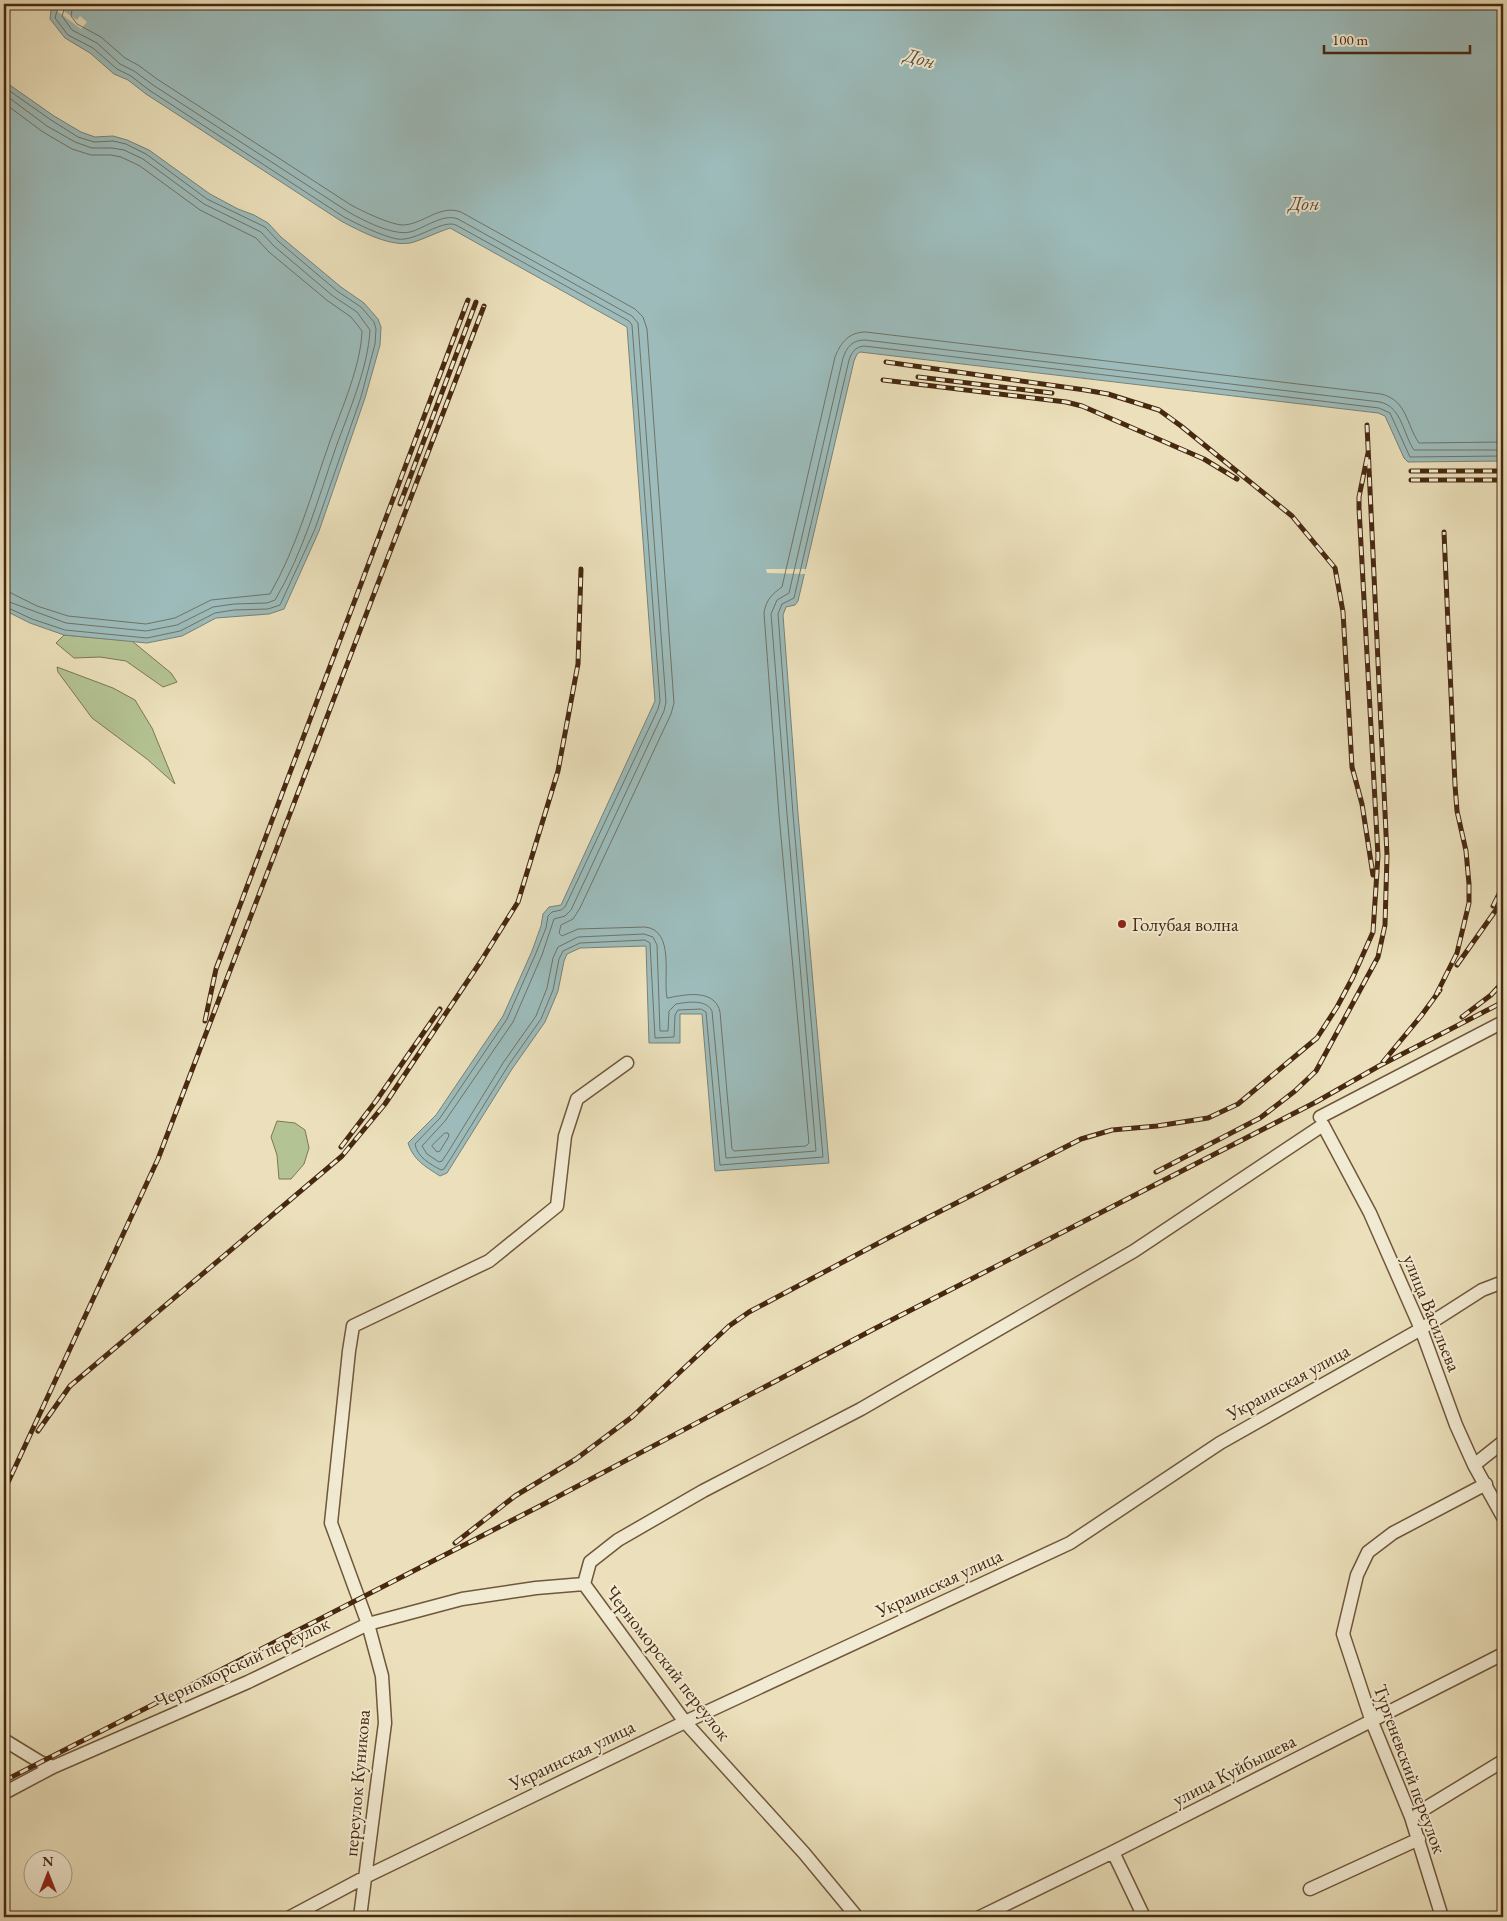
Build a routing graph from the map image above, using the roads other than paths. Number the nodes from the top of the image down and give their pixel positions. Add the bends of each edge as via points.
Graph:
1 (1503, 1022) edge
2 (627, 1063) dead end
3 (1322, 1121) junction
4 (1503, 1282) edge
5 (1421, 1329) junction
6 (1503, 1442) edge
7 (1474, 1465) junction
8 (1486, 1484) junction
9 (1503, 1517) edge
10 (584, 1584) junction
11 (368, 1624) junction
12 (1503, 1654) edge
13 (685, 1722) junction
14 (1372, 1722) junction
15 (4, 1740) edge
16 (1503, 1761) edge
17 (53, 1767) junction
18 (4, 1793) edge
19 (1411, 1817) junction
20 (1419, 1840) junction
21 (1113, 1852) junction
22 (367, 1876) junction
23 (1310, 1888) dead end
24 (290, 1917) edge
25 (360, 1917) edge
26 (857, 1917) edge
27 (980, 1917) edge
28 (1144, 1917) edge
29 (1442, 1917) edge

1 - 3 street
2 - 11 street, переулок Куникова via 577,1099 565,1136 557,1206 489,1261 353,1326 331,1523
3 - 5 street, улица Васильева via 1370,1213
3 - 10 street via 1134,1251 861,1409 703,1491 618,1540 590,1562
4 - 5 street, Украинская улица via 1482,1290
5 - 7 street, улица Васильева
5 - 13 street, Украинская улица via 1220,1443 1070,1543
6 - 7 street
7 - 8 street, улица Васильева
8 - 9 street, улица Васильева
8 - 14 street, Тургеневский переулок via 1392,1533 1368,1552 1357,1575 1342,1634
10 - 11 street, Черноморский переулок via 462,1599
10 - 13 street, Черноморский переулок
11 - 17 street, Черноморский переулок via 248,1682
11 - 22 street, переулок Куникова via 382,1676 385,1723
12 - 14 street, улица Куйбышева
13 - 22 street, Украинская улица
13 - 26 street, Черноморский переулок via 804,1853
14 - 19 street, Тургеневский переулок
14 - 21 street, улица Куйбышева
15 - 17 street
16 - 19 street
17 - 18 street, Черноморский переулок
19 - 20 street, Тургеневский переулок
20 - 23 street
20 - 29 street, Тургеневский переулок
21 - 27 street, улица Куйбышева
21 - 28 street
22 - 24 street, Украинская улица
22 - 25 street, переулок Куникова

